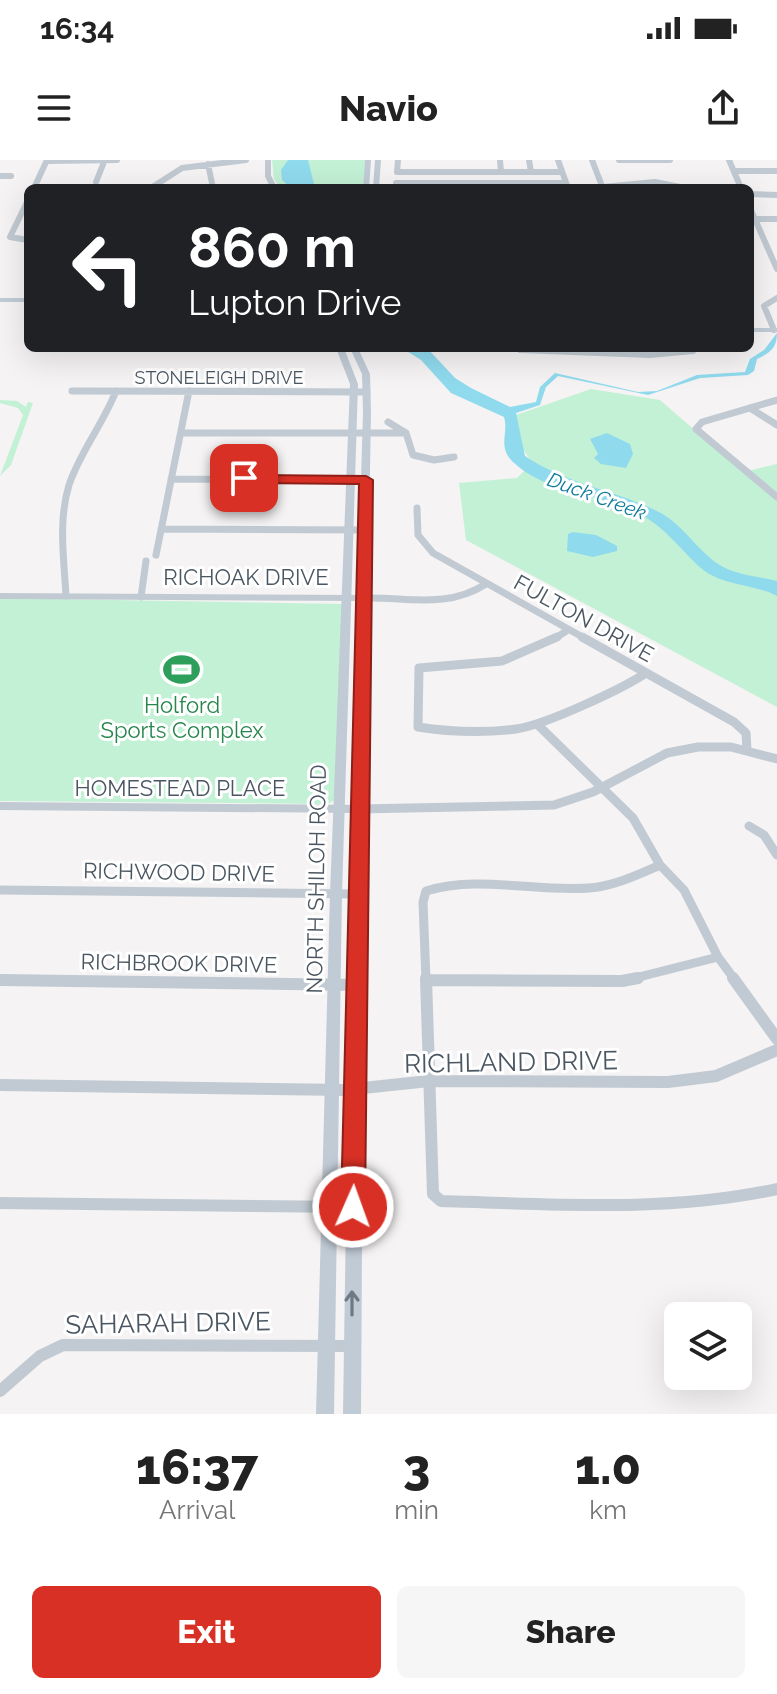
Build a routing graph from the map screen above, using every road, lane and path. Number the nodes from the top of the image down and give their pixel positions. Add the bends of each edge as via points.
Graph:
1 (117, 160) edge
2 (246, 160) edge
3 (268, 160) edge
4 (368, 160) edge
5 (378, 160) edge
6 (398, 160) edge
7 (448, 160) edge
8 (474, 160) edge
9 (500, 160) edge
10 (529, 160) edge
11 (558, 160) edge
12 (592, 160) edge
13 (619, 160) edge
14 (670, 160) edge
15 (729, 160) edge
16 (47, 161) edge
17 (104, 162) edge
18 (208, 164) junction
19 (734, 171) junction
20 (777, 171) edge
21 (449, 172) junction
22 (475, 172) junction
23 (501, 172) junction
24 (531, 172) junction
25 (561, 172) junction
26 (0, 176) edge
27 (11, 176) dead end
28 (96, 182) dead end
29 (396, 183) dead end
30 (36, 184) edge
31 (156, 184) edge
32 (212, 184) edge
33 (272, 184) edge
34 (366, 184) edge
35 (376, 184) edge
36 (453, 184) edge
37 (565, 184) edge
38 (599, 184) edge
39 (739, 184) edge
40 (754, 194) edge
41 (777, 195) edge
42 (24, 213) edge
43 (755, 219) joint
44 (777, 219) edge
45 (754, 230) edge
46 (760, 230) junction
47 (24, 240) edge
48 (766, 245) junction
49 (777, 245) edge
50 (777, 269) edge
51 (0, 297) edge
52 (24, 297) edge
53 (777, 298) edge
54 (754, 305) edge
55 (764, 306) junction
56 (754, 327) edge
57 (775, 327) edge
58 (342, 352) edge
59 (356, 352) edge
60 (611, 352) edge
61 (686, 352) edge
62 (72, 391) dead end
63 (116, 391) junction
64 (189, 391) junction
65 (353, 391) junction
66 (367, 392) junction
67 (777, 400) edge
68 (750, 408) junction
69 (388, 422) dead end
70 (777, 425) edge
71 (181, 433) junction
72 (352, 433) junction
73 (406, 433) junction
74 (367, 434) junction
75 (454, 457) dead end
76 (171, 479) junction
77 (351, 480) junction
78 (366, 480) junction
79 (777, 497) edge
80 (417, 508) dead end
81 (161, 529) junction
82 (350, 529) junction
83 (366, 530) junction
84 (156, 555) dead end
85 (146, 561) dead end
86 (486, 584) junction
87 (0, 596) edge
88 (66, 596) junction
89 (141, 597) junction
90 (347, 598) junction
91 (365, 598) junction
92 (568, 630) junction
93 (646, 673) junction
94 (344, 683) junction
95 (361, 683) junction
96 (537, 724) junction
97 (747, 750) junction
98 (777, 759) edge
99 (604, 788) junction
100 (0, 806) edge
101 (339, 809) junction
102 (359, 809) junction
103 (749, 826) dead end
104 (777, 855) edge
105 (660, 865) junction
106 (0, 890) edge
107 (336, 894) junction
108 (358, 894) junction
109 (718, 957) junction
110 (0, 980) edge
111 (427, 980) junction
112 (335, 985) junction
113 (358, 985) junction
114 (777, 1039) edge
115 (777, 1050) edge
116 (429, 1081) junction
117 (0, 1085) edge
118 (333, 1089) junction
119 (357, 1089) junction
120 (777, 1189) edge
121 (0, 1203) edge
122 (328, 1207) junction
123 (353, 1207) junction
124 (327, 1346) junction
125 (352, 1346) junction
126 (0, 1391) edge
127 (325, 1414) edge
128 (352, 1414) edge

1 - 17 street
2 - 18 street
3 - 33 street
4 - 34 main road
5 - 35 main road
6 - 21 street via 397,172
7 - 21 street
8 - 22 street
9 - 23 street
10 - 24 street
11 - 25 street
12 - 38 street
13 - 14 street
15 - 19 street
16 - 17 street
16 - 30 street
17 - 28 street
18 - 31 street via 168,174
18 - 32 street
19 - 20 street
19 - 39 street
21 - 22 street
22 - 23 street
23 - 24 street
24 - 25 street
25 - 37 street
26 - 27 street
29 - 36 street
40 - 41 street
42 - 47 street via 11,239
43 - 44 street
43 - 46 street
45 - 46 street
46 - 48 street
48 - 49 street
48 - 50 street
51 - 52 main road
53 - 55 street
54 - 55 street
55 - 57 street
56 - 57 main road
58 - 65 main road, NORTH SHILOH ROAD via 353,374
59 - 66 main road, NORTH SHILOH ROAD
60 - 61 street via 647,358
62 - 63 street, STONELEIGH DRIVE
63 - 64 street, STONELEIGH DRIVE
63 - 88 street via 74,470 62,508
64 - 65 street, STONELEIGH DRIVE
64 - 71 street
65 - 66 street, STONELEIGH DRIVE
65 - 72 main road, NORTH SHILOH ROAD
66 - 74 main road, NORTH SHILOH ROAD
67 - 68 street
68 - 70 street
68 - 79 street via 696,426
69 - 73 street
71 - 72 street
71 - 76 street
72 - 74 street
72 - 77 main road, NORTH SHILOH ROAD
73 - 74 street
73 - 75 street via 418,459
74 - 78 main road, NORTH SHILOH ROAD
76 - 77 street
76 - 81 street
77 - 78 street
77 - 82 main road, NORTH SHILOH ROAD
78 - 83 main road, NORTH SHILOH ROAD
80 - 86 street, FULTON DRIVE via 416,529 424,544
81 - 82 street
81 - 84 street
82 - 83 street
82 - 90 main road, NORTH SHILOH ROAD
83 - 91 main road, NORTH SHILOH ROAD
85 - 89 street
86 - 91 street, RICHOAK DRIVE via 451,601
86 - 92 street, FULTON DRIVE
87 - 88 street, RICHOAK DRIVE
88 - 89 street, RICHOAK DRIVE
89 - 90 street, RICHOAK DRIVE
90 - 91 street, RICHOAK DRIVE
90 - 94 main road, NORTH SHILOH ROAD
91 - 95 main road, NORTH SHILOH ROAD
92 - 93 street, FULTON DRIVE
92 - 96 street via 502,661 419,668 418,727 423,731 493,731
93 - 96 street via 624,688
93 - 97 street, FULTON DRIVE via 741,727
94 - 95 main road
94 - 101 main road, NORTH SHILOH ROAD
95 - 102 main road, NORTH SHILOH ROAD
96 - 99 street
97 - 98 street
97 - 99 street via 680,749 653,758
99 - 102 street via 581,799 535,807
99 - 105 street via 633,818
100 - 101 street, HOMESTEAD PLACE
101 - 102 street, HOMESTEAD PLACE
101 - 107 main road, NORTH SHILOH ROAD
102 - 108 main road, NORTH SHILOH ROAD
103 - 104 street via 764,835
105 - 109 street via 684,890
105 - 111 street via 622,882 589,888 457,886 426,891
106 - 107 street, RICHWOOD DRIVE
107 - 108 street, RICHWOOD DRIVE
107 - 112 main road, NORTH SHILOH ROAD
108 - 113 main road, NORTH SHILOH ROAD
109 - 111 street via 622,981
109 - 114 street
110 - 112 street, RICHBROOK DRIVE
111 - 116 street
112 - 113 street, RICHBROOK DRIVE
112 - 118 main road, NORTH SHILOH ROAD
113 - 119 main road, NORTH SHILOH ROAD
115 - 116 street, RICHLAND DRIVE via 716,1076 668,1082
116 - 119 street, RICHLAND DRIVE
116 - 120 street via 433,1194 441,1201 670,1204
117 - 118 street, RICHLAND DRIVE
118 - 119 street, RICHLAND DRIVE
118 - 122 main road, NORTH SHILOH ROAD
119 - 123 main road, NORTH SHILOH ROAD
121 - 122 street
122 - 123 street
122 - 124 main road, NORTH SHILOH ROAD
125 -> 123 main road, NORTH SHILOH ROAD
124 - 125 street, SAHARAH DRIVE
124 - 126 street, SAHARAH DRIVE via 63,1345 40,1356
124 - 127 main road, NORTH SHILOH ROAD
125 - 128 main road, NORTH SHILOH ROAD

